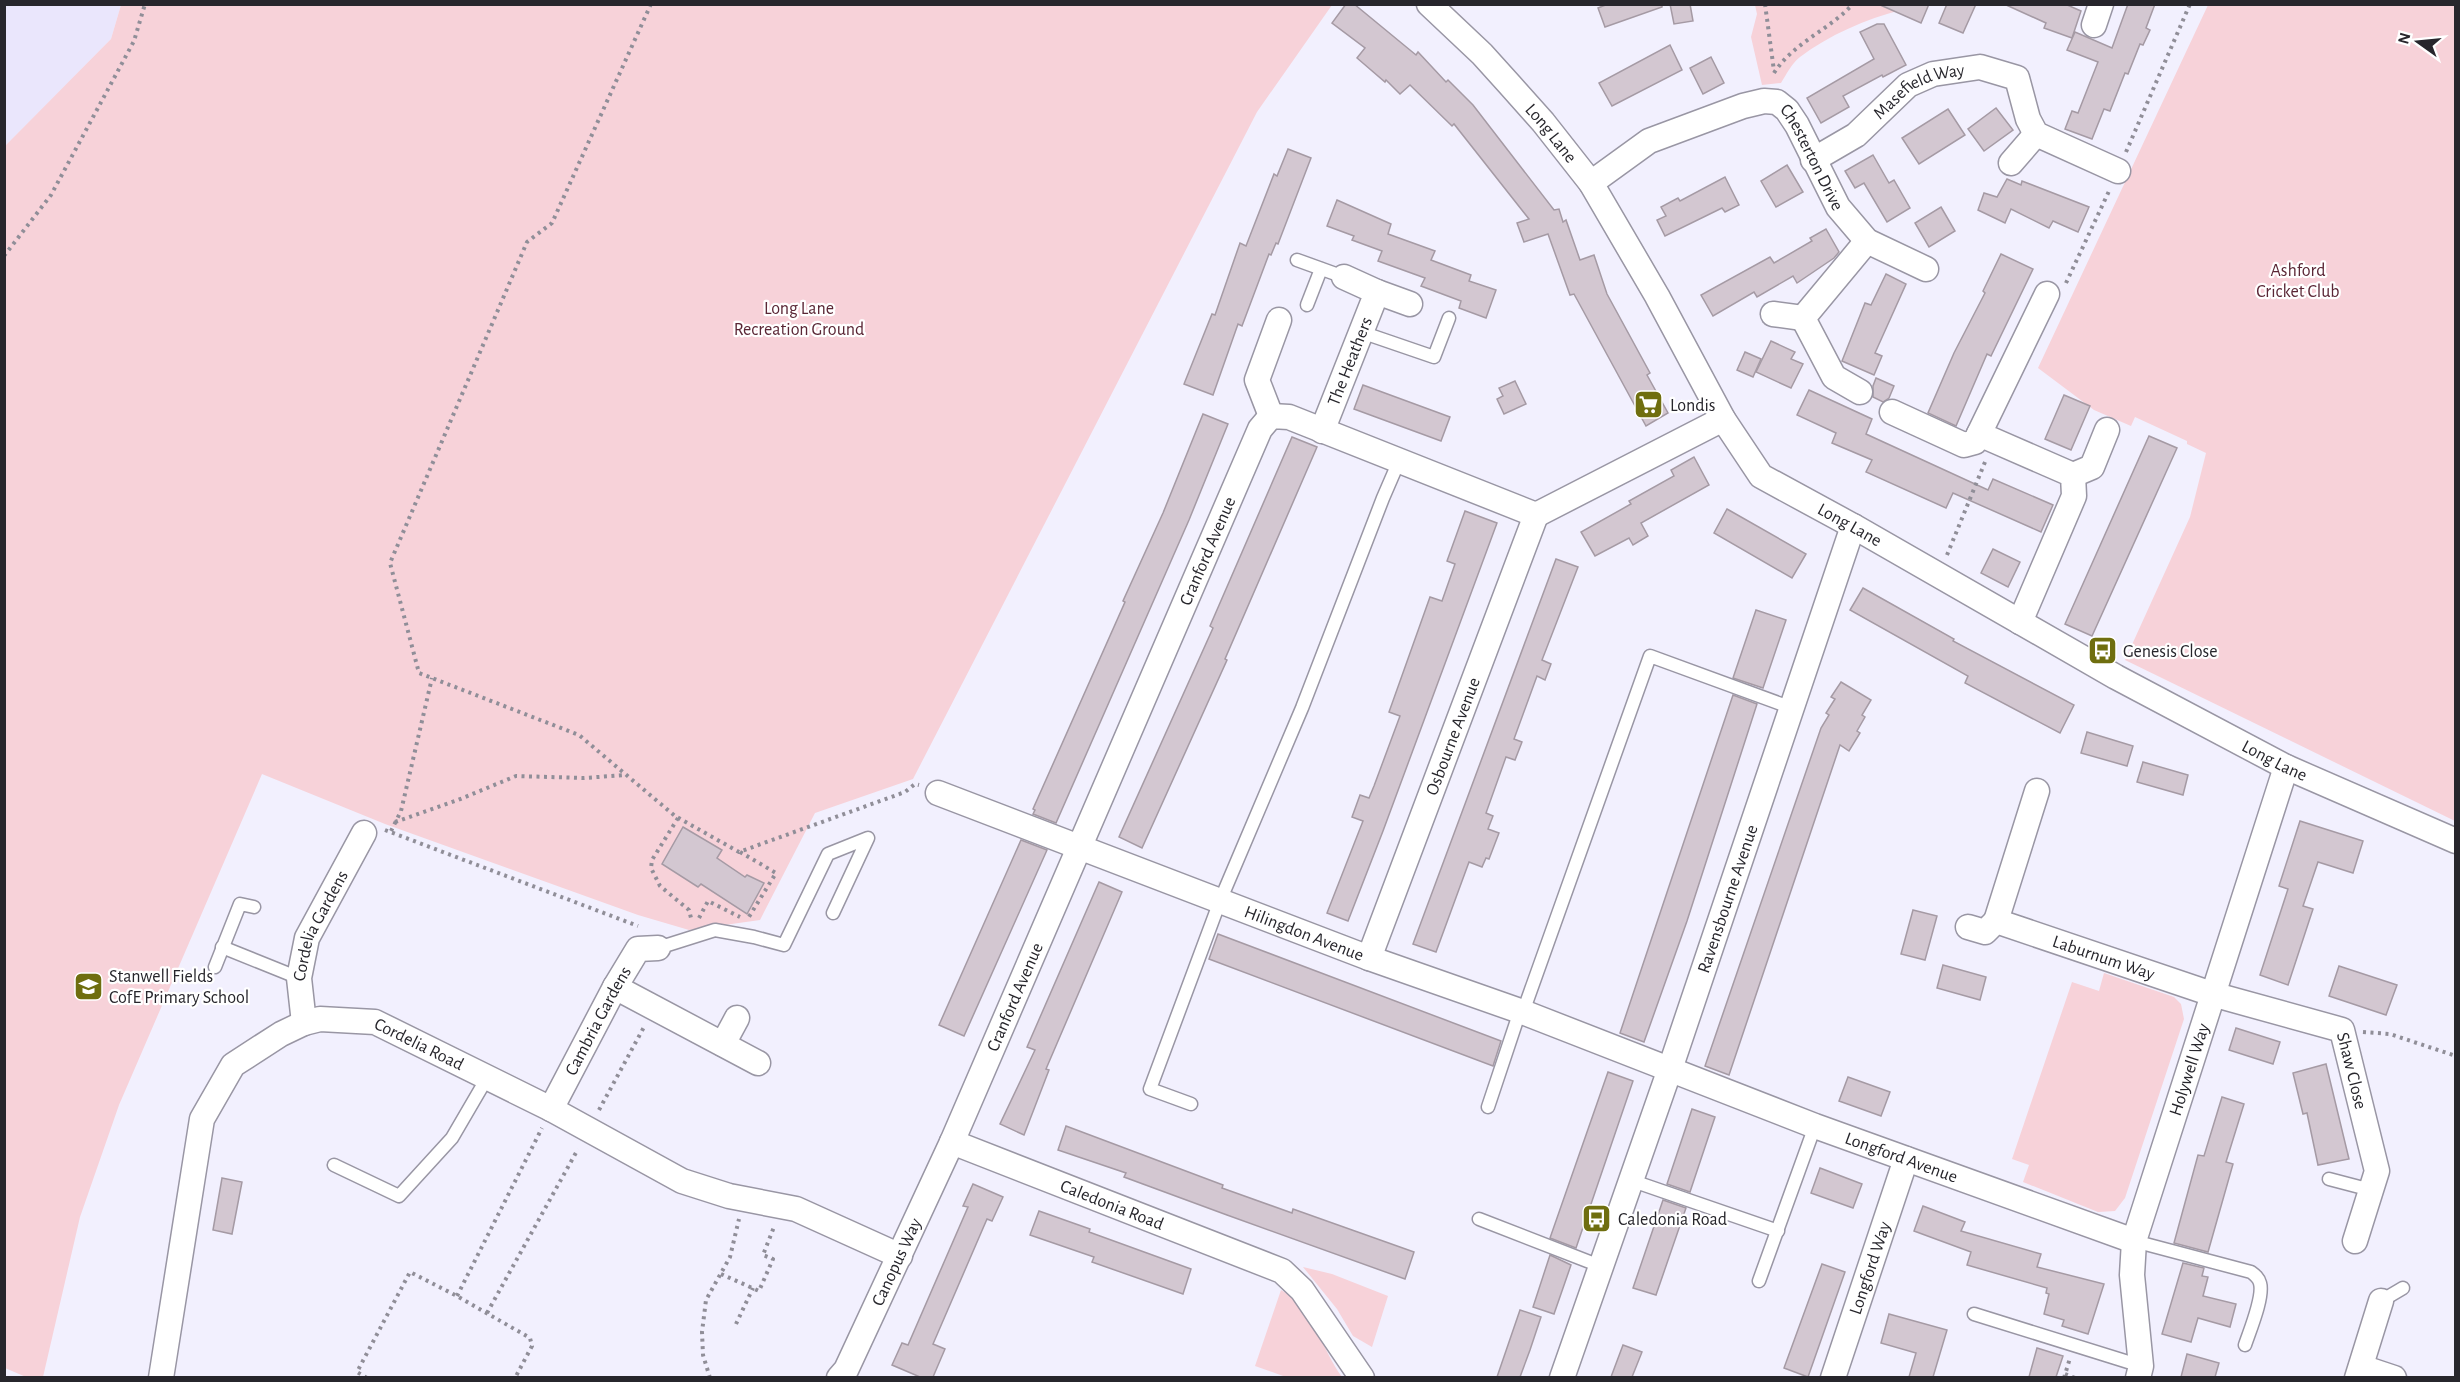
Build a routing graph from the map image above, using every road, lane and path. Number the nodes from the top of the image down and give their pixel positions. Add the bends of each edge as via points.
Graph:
1 (145, 4) edge
2 (651, 4) edge
3 (1429, 4) edge
4 (1765, 4) edge
5 (1853, 4) edge
6 (1774, 73) junction
7 (1777, 102) junction
8 (2036, 134) junction
9 (1813, 160) junction
10 (2010, 164) dead end
11 (2118, 171) dead end
12 (1591, 183) junction
13 (1867, 241) junction
14 (4, 256) edge
15 (1297, 260) dead end
16 (1321, 269) junction
17 (1926, 270) dead end
18 (1344, 277) joint
19 (1377, 292) junction
20 (2047, 294) dead end
21 (1410, 304) dead end
22 (1307, 305) dead end
23 (1773, 314) dead end
24 (1449, 318) dead end
25 (1803, 318) junction
26 (1279, 320) dead end
27 (1361, 332) junction
28 (1860, 392) dead end
29 (1892, 412) dead end
30 (1271, 416) junction
31 (1724, 419) junction
32 (2107, 430) dead end
33 (1322, 431) junction
34 (1979, 434) junction
35 (1399, 461) junction
36 (2073, 475) junction
37 (1536, 515) junction
38 (1853, 525) junction
39 (2019, 622) junction
40 (432, 678) junction
41 (1792, 708) junction
42 (2286, 767) junction
43 (626, 775) junction
44 (2037, 791) dead end
45 (938, 793) joint
46 (678, 818) junction
47 (395, 822) junction
48 (391, 831) junction
49 (364, 833) joint
50 (2456, 841) edge
51 (1079, 846) junction
52 (739, 852) junction
53 (708, 901) dead end
54 (1220, 902) junction
55 (254, 907) dead end
56 (833, 913) dead end
57 (1996, 921) junction
58 (694, 927) dead end
59 (1968, 927) dead end
60 (652, 938) junction
61 (222, 947) junction
62 (1369, 958) junction
63 (215, 967) dead end
64 (299, 978) junction
65 (615, 987) junction
66 (2212, 994) junction
67 (654, 1008) junction
68 (1522, 1011) junction
69 (737, 1018) dead end
70 (304, 1023) junction
71 (2342, 1030) junction
72 (723, 1044) junction
73 (2456, 1056) edge
74 (758, 1063) dead end
75 (1670, 1070) junction
76 (487, 1078) junction
77 (1191, 1104) dead end
78 (1488, 1107) dead end
79 (551, 1109) junction
80 (1815, 1126) junction
81 (588, 1130) junction
82 (952, 1142) junction
83 (1906, 1159) junction
84 (334, 1165) dead end
85 (2329, 1179) dead end
86 (1630, 1180) junction
87 (2371, 1190) junction
88 (744, 1197) junction
89 (783, 1207) junction
90 (1479, 1219) dead end
91 (1778, 1231) junction
92 (2134, 1241) junction
93 (2355, 1241) dead end
94 (900, 1256) junction
95 (1599, 1268) junction
96 (721, 1274) junction
97 (1759, 1281) dead end
98 (753, 1288) junction
99 (2403, 1288) dead end
100 (456, 1296) junction
101 (2381, 1301) joint
102 (487, 1313) junction
103 (1974, 1314) dead end
104 (736, 1324) dead end
105 (2245, 1345) dead end
106 (2140, 1372) edge
107 (2359, 1372) edge
108 (2065, 1374) dead end
109 (847, 1375) edge
110 (161, 1377) edge
111 (367, 1377) edge
112 (515, 1377) edge
113 (710, 1377) edge
114 (1362, 1377) edge
115 (1562, 1377) edge
116 (1833, 1377) edge
117 (2075, 1377) edge
118 (2394, 1377) edge

1 - 14 path via 134,41 51,195
2 - 40 path via 552,223 527,242 390,563 419,672
3 - 12 street, Long Lane via 1510,84
4 - 6 path
5 - 6 path via 1784,58
6 - 7 path
7 - 9 street, Chesterton Drive via 1797,125
7 - 12 street, Chesterton Drive via 1743,106 1650,141
8 - 9 street, Masefield Way via 2017,78 1980,67 1933,74 1908,85 1856,135
8 - 10 street
8 - 11 street
9 - 13 street, Chesterton Drive via 1838,207
12 - 31 street, Long Lane
13 - 17 street, Chesterton Drive
13 - 25 street
15 - 16 lane
16 - 18 lane
16 - 22 lane
18 - 19 street
19 - 21 street
19 - 27 street, The Heathers
20 - 34 street
23 - 25 street
24 - 27 lane via 1434,357
25 - 28 street via 1834,376
26 - 30 street via 1257,380
27 - 33 street, The Heathers
29 - 34 street via 1964,445 1975,442
30 - 33 street via 1289,417
30 - 51 street, Cranford Avenue via 1260,429
31 - 37 street
31 - 38 street, Long Lane via 1761,476
32 - 36 street via 2092,467
33 - 35 street
34 - 36 street
35 - 37 street
35 - 54 lane via 1302,708
36 - 39 street via 2074,496
37 - 62 street, Osbourne Avenue
38 - 39 street, Long Lane
38 - 41 street, Ravensbourne Avenue
39 - 42 street, Long Lane
40 - 43 path via 579,735
40 - 47 path via 401,811
41 - 68 lane via 1650,656
41 - 75 street, Ravensbourne Avenue
42 - 50 street, Long Lane
42 - 66 street, Holywell Way
43 - 46 path
43 - 47 path via 516,776
44 - 57 street
45 - 51 street, Hilingdon Avenue
45 - 52 path via 915,784 905,792
46 - 52 path
46 - 58 path via 651,868 660,886 689,910
47 - 48 path
48 - 49 path
48 - 60 path
49 - 64 street, Cordelia Gardens via 307,938
51 - 54 street, Hilingdon Avenue
51 - 82 street, Cranford Avenue
52 - 53 path via 776,873 747,920
54 - 62 street, Hilingdon Avenue
54 - 77 lane via 1150,1089
55 - 61 lane via 240,904
56 - 60 lane via 868,838 828,854 784,945 715,930
57 - 59 street via 1984,932
57 - 66 street, Laburnum Way
60 - 65 street, Cambria Gardens via 638,949
61 - 63 lane
61 - 64 lane
62 - 68 street, Hilingdon Avenue
64 - 70 street, Cordelia Gardens
65 - 67 street
65 - 79 street, Cambria Gardens
66 - 71 street, Shaw Close
66 - 92 street, Holywell Way
67 - 72 street
67 - 81 path
68 - 75 street, Hilingdon Avenue
68 - 78 lane
69 - 72 street
70 - 76 street, Cordelia Road via 320,1019 375,1022
70 - 110 street, Cordelia Road via 233,1065 202,1119
71 - 73 path via 2390,1034
71 - 87 street, Shaw Close via 2377,1171
72 - 74 street
75 - 80 street, Longford Avenue
75 - 86 street, Ravensbourne Avenue
76 - 79 street, Cordelia Road
76 - 84 lane via 452,1138 399,1196
79 - 81 street, Cordelia Road
79 - 100 path
80 - 83 street, Longford Avenue
80 - 91 lane
81 - 88 street, Cordelia Road via 682,1181
81 - 102 path
82 - 94 street, Canopus Way
82 - 114 street, Caledonia Road via 1282,1271 1302,1290
83 - 92 street, Longford Avenue
83 - 116 street, Longford Way
85 - 87 lane
86 - 91 lane
86 - 95 street, Ravensbourne Avenue
87 - 93 street, Shaw Close
88 - 89 street, Cordelia Road
88 - 96 path via 730,1257
89 - 94 street, Cordelia Road via 796,1209
89 - 98 path via 763,1255 773,1259 759,1291
90 - 95 lane
91 - 97 lane
92 - 105 lane via 2257,1276 2260,1293
92 - 106 street, Holywell Way via 2132,1275
94 - 109 street, Canopus Way
95 - 115 street, Ravensbourne Avenue
96 - 98 path
96 - 113 path via 706,1300 702,1332 703,1355
98 - 104 path
99 - 101 lane
100 - 102 path
100 - 111 path via 410,1272 357,1372
101 - 107 street
102 - 112 path via 530,1338 532,1346
103 - 106 lane
107 - 118 street
108 - 117 path

